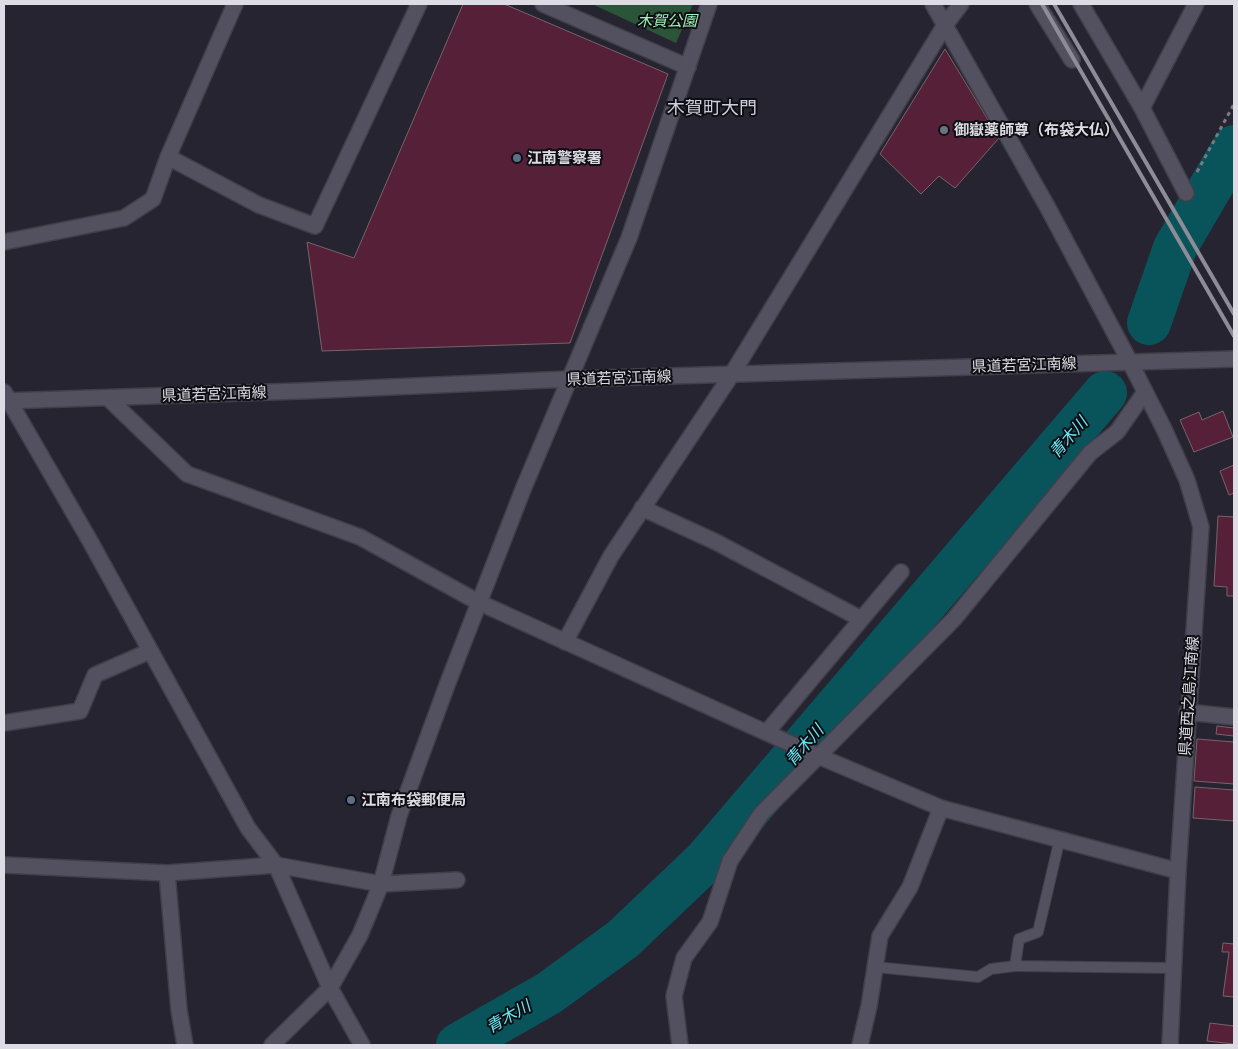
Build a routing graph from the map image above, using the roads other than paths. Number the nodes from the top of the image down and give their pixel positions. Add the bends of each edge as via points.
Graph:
1 (235, 4) edge
2 (419, 4) edge
3 (543, 4) edge
4 (709, 4) edge
5 (933, 4) edge
6 (961, 4) edge
7 (1037, 4) edge
8 (1081, 4) edge
9 (1196, 4) edge
10 (945, 25) junction
11 (1072, 60) dead end
12 (688, 67) junction
13 (1142, 108) junction
14 (168, 157) junction
15 (1186, 193) road end
16 (4, 242) edge
17 (1234, 359) edge
18 (1130, 362) junction
19 (732, 374) junction
20 (569, 379) junction
21 (1145, 392) junction
22 (5, 398) edge
23 (108, 398) junction
24 (642, 508) junction
25 (901, 572) dead end
26 (478, 602) junction
27 (861, 619) junction
28 (565, 642) junction
29 (150, 651) junction
30 (1187, 712) junction
31 (1234, 718) edge
32 (4, 723) edge
33 (767, 732) junction
34 (816, 754) junction
35 (941, 808) junction
36 (1060, 838) junction
37 (4, 865) edge
38 (276, 865) junction
39 (1178, 871) junction
40 (168, 873) junction
41 (457, 880) dead end
42 (381, 884) junction
43 (1015, 966) junction
44 (875, 967) junction
45 (1172, 968) junction
46 (330, 988) junction
47 (185, 1045) edge
48 (272, 1045) edge
49 (362, 1045) edge
50 (680, 1045) edge
51 (860, 1045) edge
52 (1170, 1045) edge

1 - 14 street
2 - 14 street via 315,226 259,205
3 - 12 street
4 - 12 street
5 - 10 street, 県道西之島江南線
6 - 10 street
7 - 11 street
8 - 13 street
9 - 13 street
10 - 18 street, 県道西之島江南線
10 - 19 street
12 - 20 street via 628,238
13 - 15 street
14 - 16 street via 153,199 124,218
17 - 18 street, 県道若宮江南線
18 - 19 street, 県道若宮江南線
18 - 21 street, 県道西之島江南線
19 - 20 street, 県道若宮江南線
19 - 24 street
20 - 23 street, 県道若宮江南線
20 - 26 street
21 - 30 street, 県道西之島江南線 via 1187,480 1201,527
21 - 34 street via 1117,432 1090,454 954,619
22 - 23 street, 県道若宮江南線
22 - 29 street via 90,541
23 - 26 street via 187,474 360,537
24 - 27 street via 716,542
24 - 28 street via 611,556
25 - 27 street
26 - 28 street
26 - 42 street via 399,816
27 - 33 street
28 - 33 street
29 - 32 street via 95,675 80,711
29 - 38 street via 248,828
30 - 31 street
30 - 39 street, 県道西之島江南線
33 - 34 street
34 - 35 street
34 - 50 street via 761,814 730,861 710,922 684,958 674,996
35 - 36 street
35 - 44 street via 910,887 880,936
36 - 39 street
36 - 43 lane via 1038,932 1019,939
37 - 40 street
38 - 40 street
38 - 42 street
38 - 46 street
39 - 45 street, 県道西之島江南線
40 - 47 street via 179,1010
41 - 42 street
42 - 46 street via 360,935
43 - 44 lane via 991,969 978,977
43 - 45 lane
44 - 51 street
45 - 52 street, 県道西之島江南線
46 - 48 street
46 - 49 street

